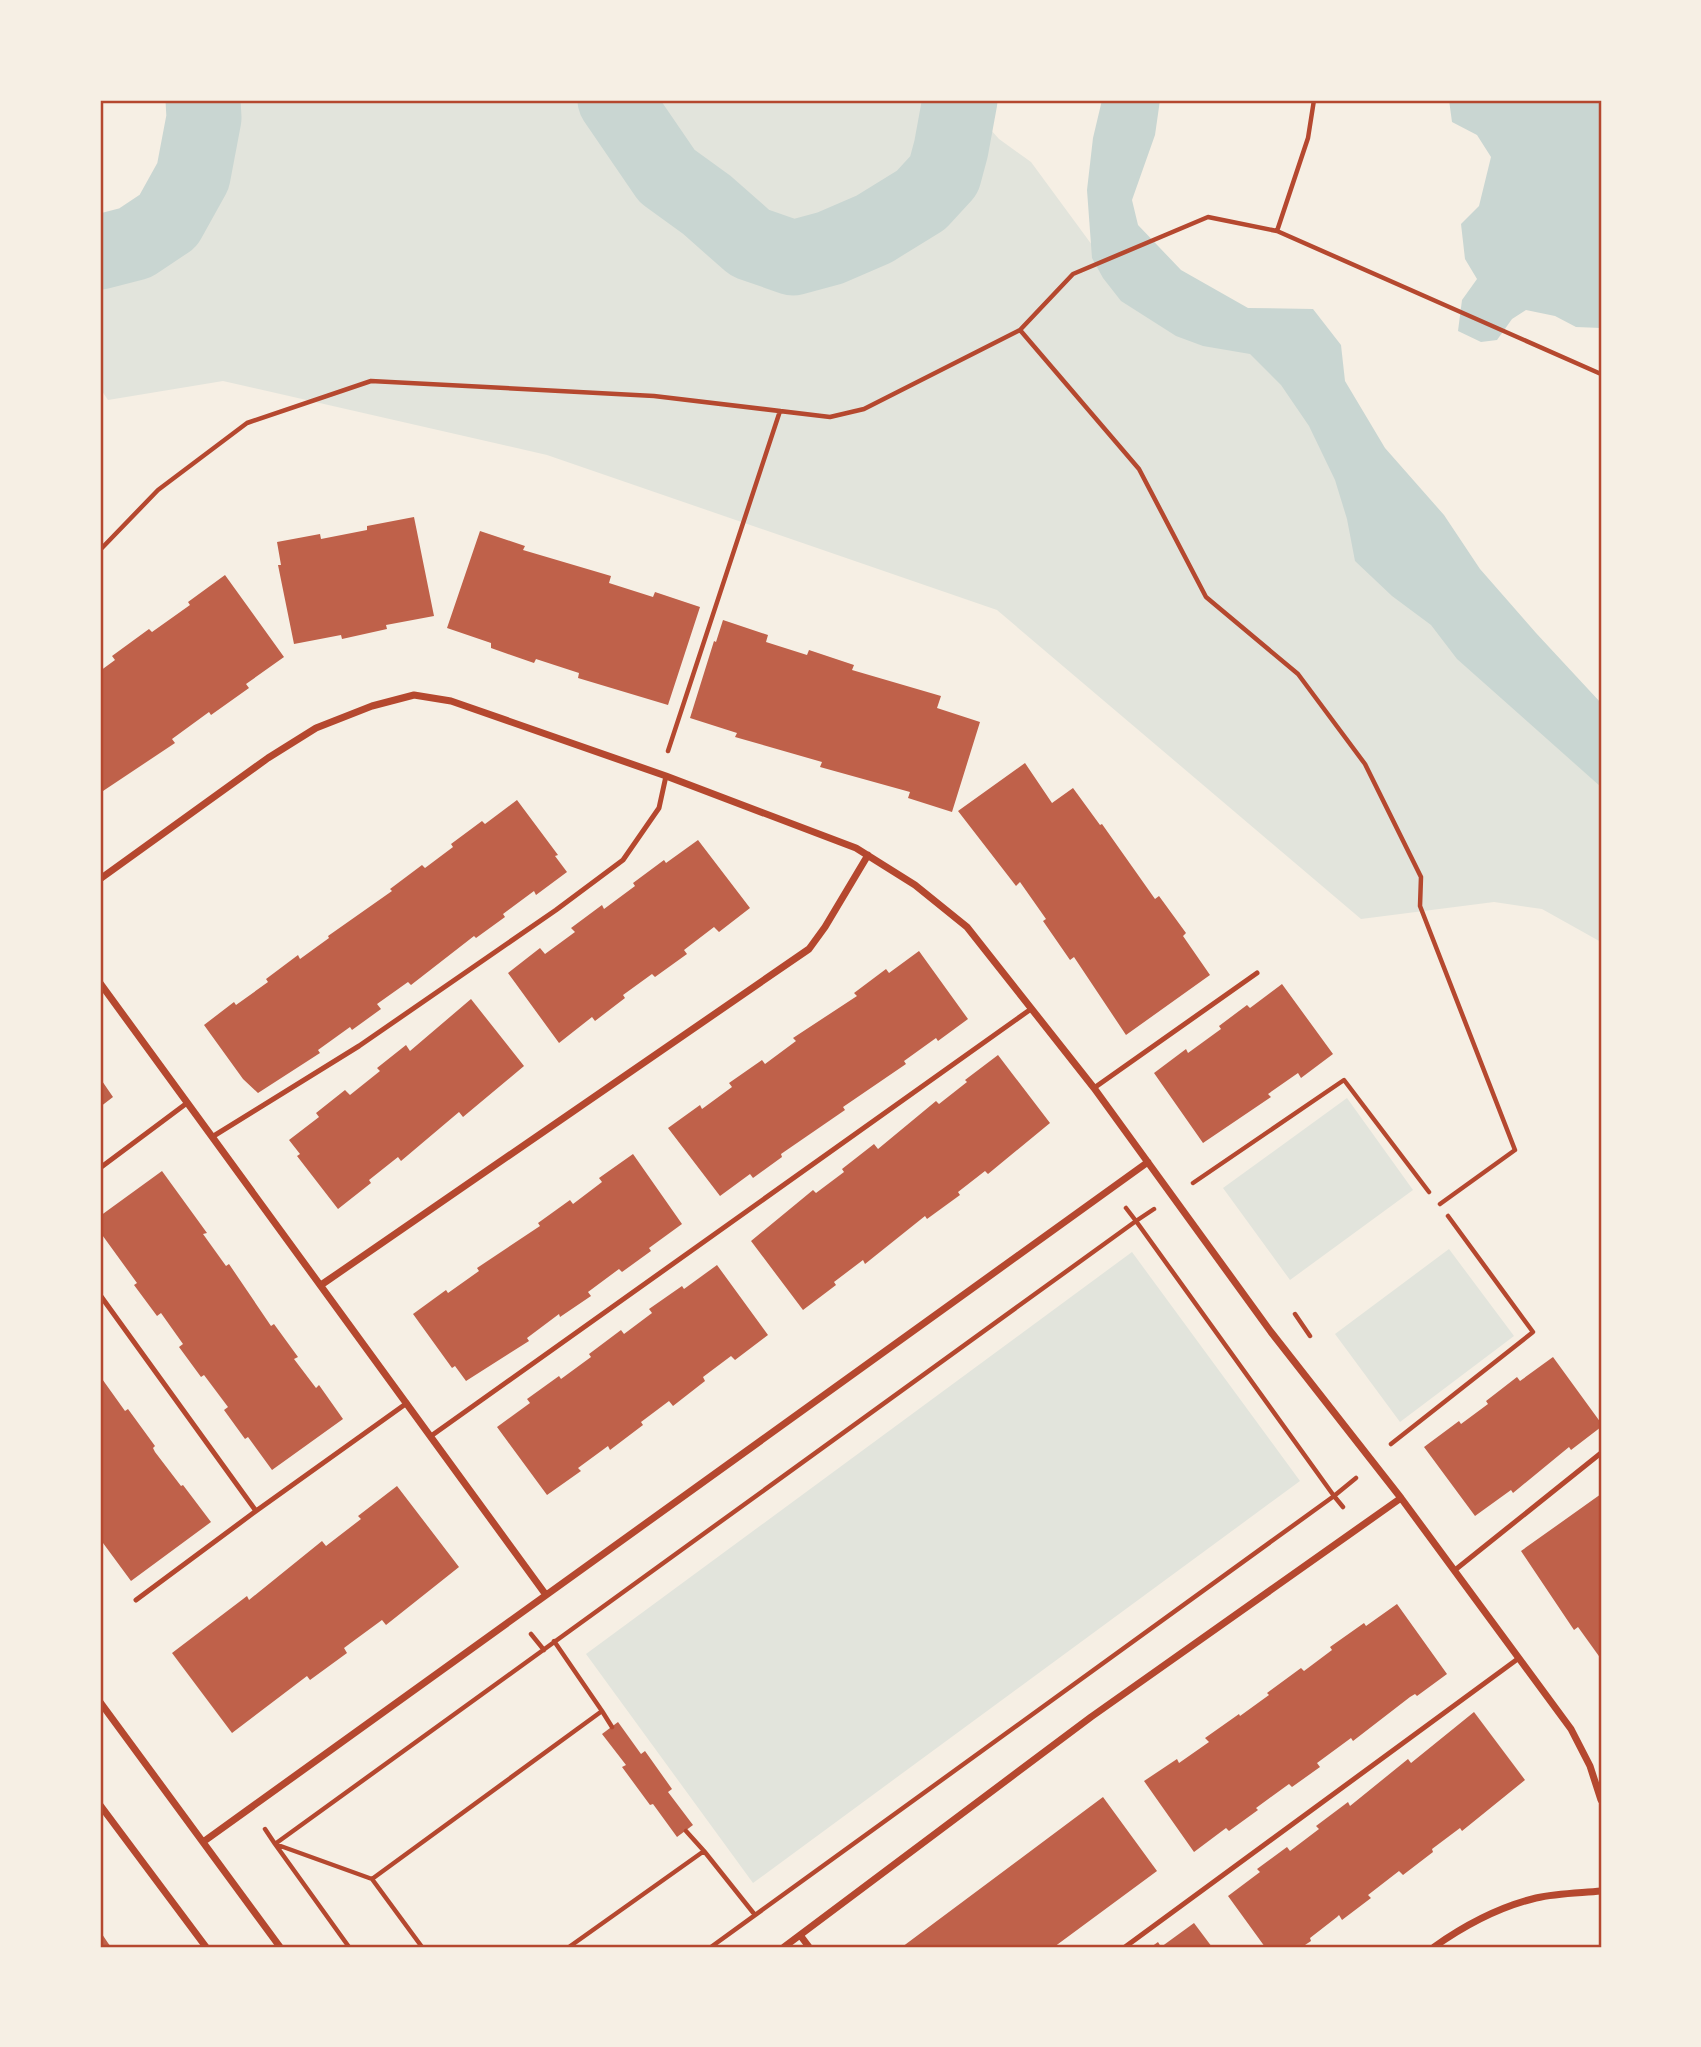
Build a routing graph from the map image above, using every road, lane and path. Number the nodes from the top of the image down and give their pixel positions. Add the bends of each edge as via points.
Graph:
1 (1314, 100) edge
2 (1278, 232) junction
3 (1020, 330) junction
4 (1601, 374) edge
5 (781, 410) junction
6 (100, 550) edge
7 (666, 776) junction
8 (868, 855) junction
9 (100, 879) edge
10 (1256, 973) dead end
11 (100, 983) edge
12 (1031, 1009) junction
13 (1094, 1088) junction
14 (187, 1103) junction
15 (212, 1137) junction
16 (1149, 1162) junction
17 (100, 1168) edge
18 (1111, 1189) junction
19 (1429, 1192) dead end
20 (1174, 1197) junction
21 (1440, 1204) dead end
22 (1448, 1216) dead end
23 (1136, 1221) junction
24 (321, 1285) junction
25 (100, 1295) edge
26 (1294, 1314) dead end
27 (1310, 1336) dead end
28 (407, 1403) junction
29 (431, 1436) junction
30 (1389, 1446) dead end
31 (1601, 1453) edge
32 (1374, 1464) junction
33 (1334, 1496) junction
34 (1401, 1497) junction
35 (256, 1511) junction
36 (1359, 1527) junction
37 (1455, 1570) junction
38 (546, 1595) junction
39 (136, 1600) dead end
40 (554, 1641) junction
41 (1519, 1658) junction
42 (100, 1702) edge
43 (602, 1711) junction
44 (612, 1727) dead end
45 (1601, 1800) edge
46 (100, 1805) edge
47 (250, 1808) junction
48 (686, 1831) dead end
49 (202, 1842) junction
50 (275, 1844) junction
51 (704, 1852) junction
52 (372, 1879) junction
53 (1601, 1891) edge
54 (755, 1915) junction
55 (800, 1935) junction
56 (206, 1947) edge
57 (280, 1947) edge
58 (349, 1947) edge
59 (422, 1947) edge
60 (569, 1947) edge
61 (711, 1947) edge
62 (784, 1947) edge
63 (809, 1947) edge
64 (1125, 1947) edge
65 (1434, 1947) edge

1 - 2 path via 1308,138
2 - 3 path via 1208,217 1073,274
2 - 4 path
3 - 5 path via 864,409 830,417
3 - 21 path via 1139,469 1206,597 1298,674 1365,764 1421,877 1420,906 1516,1150
5 - 6 path via 654,396 371,381 247,423 158,490
5 - 7 path via 668,745
7 - 8 street
7 - 9 street via 451,701 414,695 316,728
7 - 15 lane via 659,808 623,860 359,1046
8 - 12 street via 967,927
8 - 24 street via 809,949
10 - 13 lane
11 - 14 street
12 - 13 street
12 - 29 lane
13 - 16 street
14 - 15 street
14 - 17 lane
15 - 24 street
16 - 18 street
16 - 20 street
18 - 23 path
18 - 38 street
19 - 20 path via 1344,1080
20 - 23 path
20 - 32 street
22 - 30 path via 1533,1332
23 - 33 path
23 - 40 path
24 - 28 street
25 - 35 lane
26 - 27 path
28 - 29 street
28 - 35 lane
29 - 38 street
31 - 37 lane
32 - 33 path
32 - 34 street
33 - 36 path
33 - 54 path
34 - 36 street
34 - 37 street
35 - 39 lane
36 - 55 street via 1091,1717
37 - 41 street
38 - 47 street
40 - 43 path
40 - 50 path
41 - 45 street via 1571,1729
41 - 64 lane
42 - 49 street
43 - 44 path
43 - 52 path
46 - 56 street
47 - 49 street
47 - 50 path
48 - 51 path
49 - 57 street
50 - 52 path
50 - 58 path
51 - 54 path
51 - 60 path
52 - 59 path
53 - 65 street via 1538,1898 1501,1909
54 - 61 path
55 - 62 street
55 - 63 street

